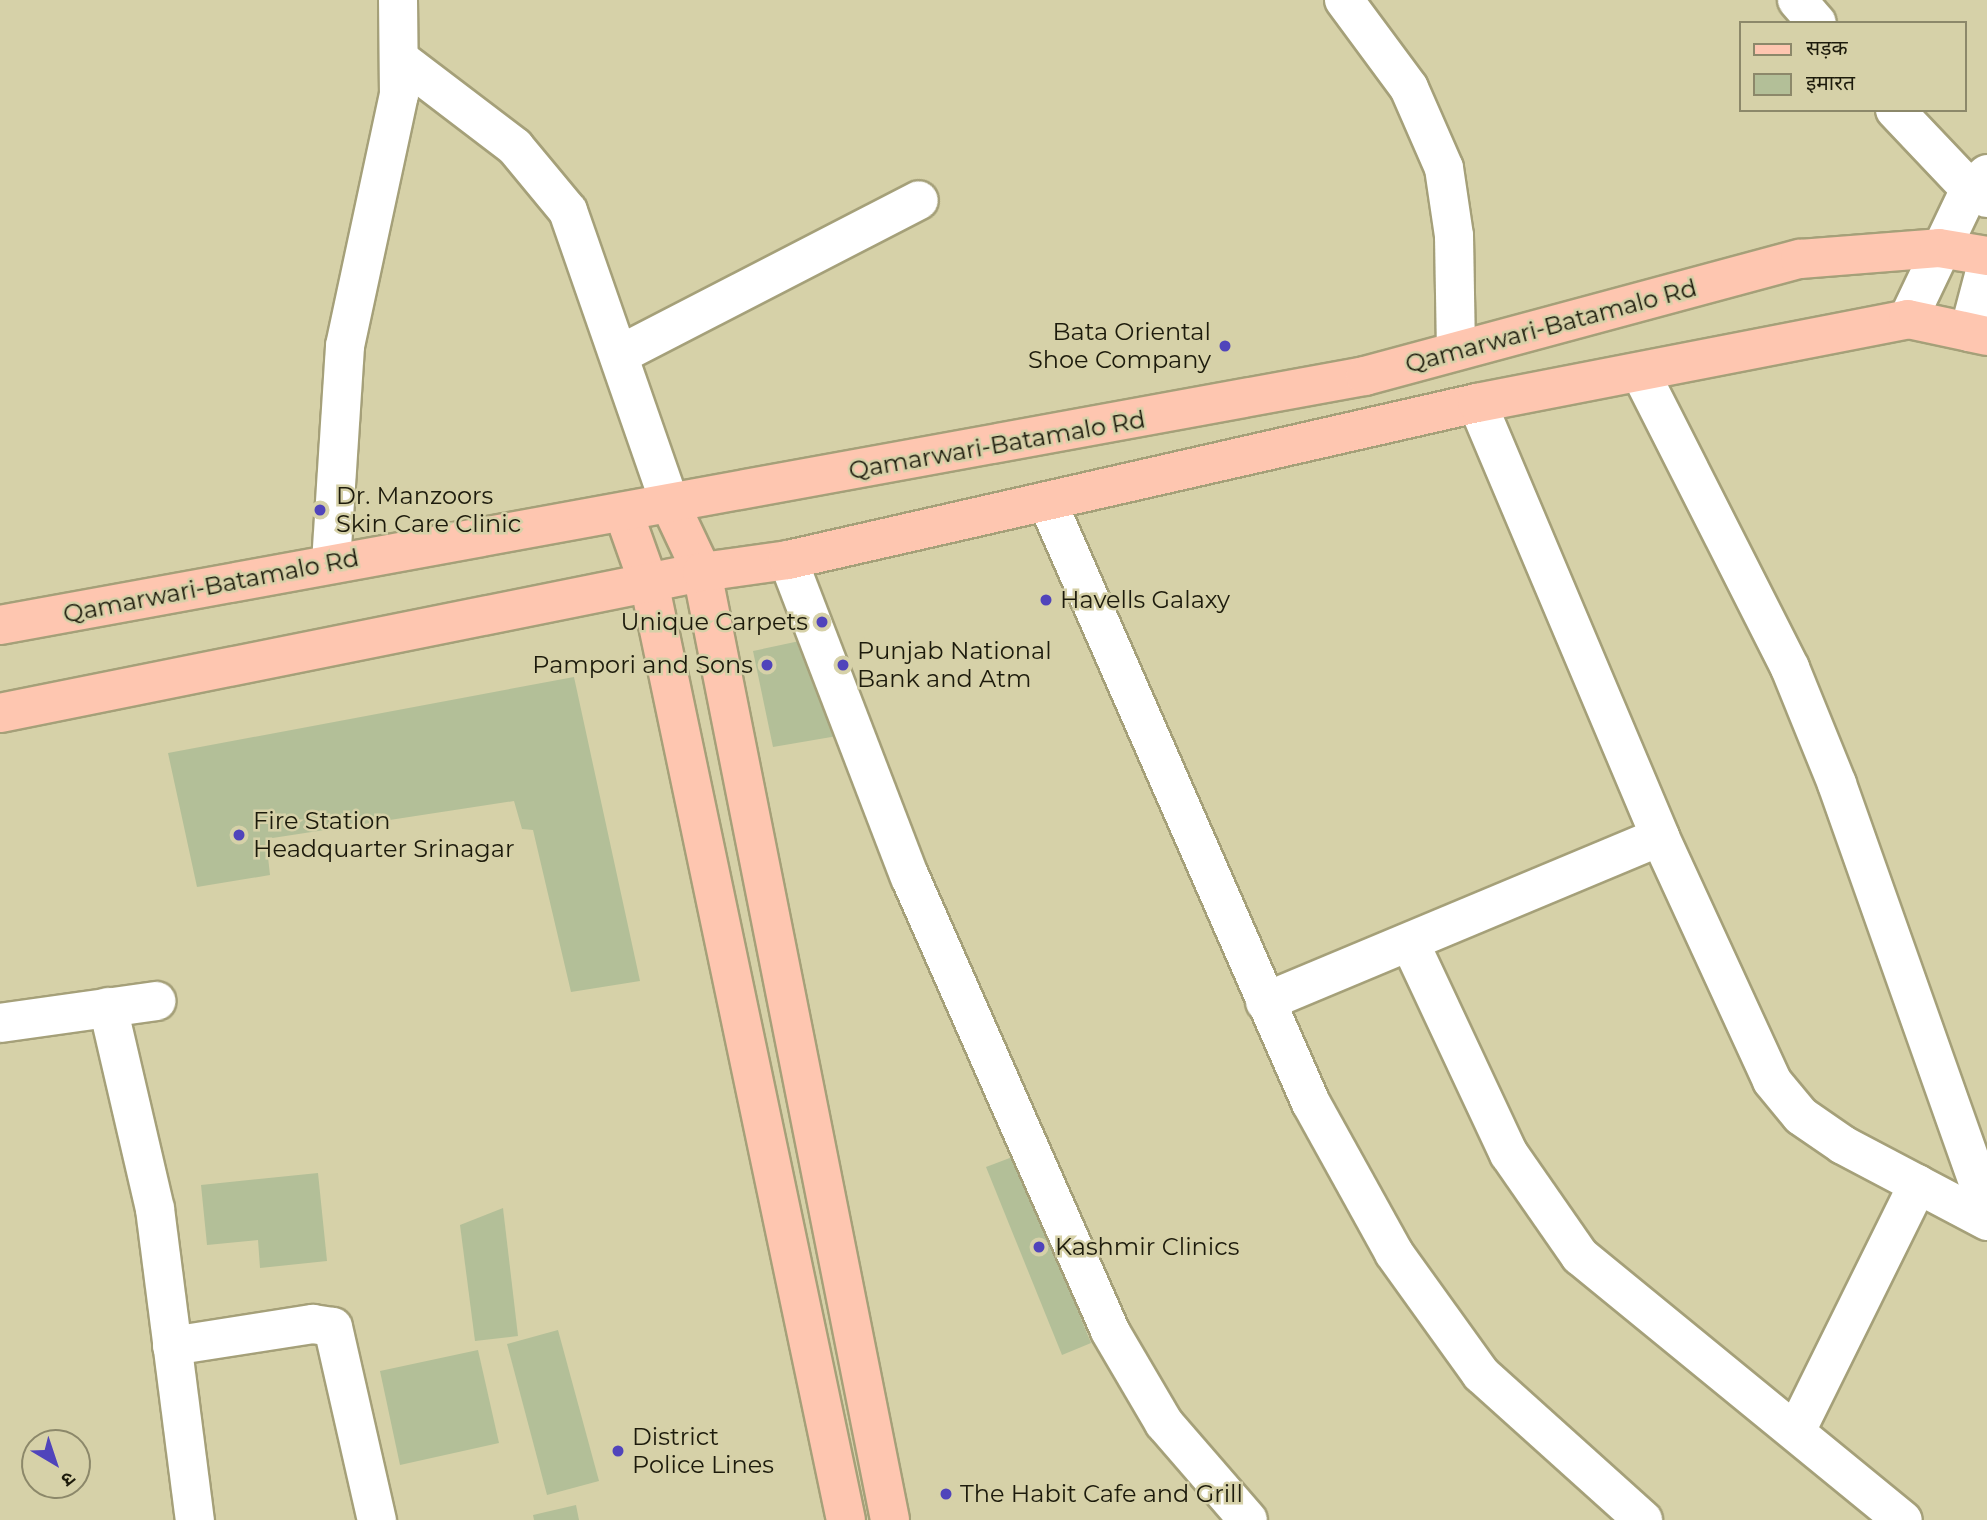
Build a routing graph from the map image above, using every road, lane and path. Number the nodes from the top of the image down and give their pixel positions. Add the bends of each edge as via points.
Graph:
1 (398, 0) edge
2 (1344, 0) edge
3 (401, 60) junction
4 (1897, 112) edge
5 (1981, 187) edge
6 (919, 200) dead end
7 (1939, 248) junction
8 (1987, 256) edge
9 (1987, 264) edge
10 (1908, 319) junction
11 (1978, 334) edge
12 (1456, 350) junction
13 (621, 354) junction
14 (1635, 375) junction
15 (1477, 403) junction
16 (670, 504) junction
17 (1049, 506) junction
18 (624, 514) junction
19 (788, 561) junction
20 (331, 563) junction
21 (702, 572) junction
22 (650, 587) junction
23 (0, 625) edge
24 (0, 713) edge
25 (1660, 837) junction
26 (1410, 943) junction
27 (156, 1001) dead end
28 (1265, 1002) junction
29 (108, 1007) junction
30 (0, 1023) edge
31 (1918, 1184) junction
32 (1987, 1208) edge
33 (1987, 1221) edge
34 (172, 1346) junction
35 (1797, 1429) junction
36 (195, 1520) edge
37 (377, 1520) edge
38 (846, 1520) edge
39 (890, 1520) edge
40 (1248, 1520) edge
41 (1643, 1520) edge
42 (1903, 1520) edge

1 - 3 street
2 - 12 street via 1409,88 1444,168 1454,236
3 - 13 street via 542,173 573,223
3 - 20 street via 351,307
4 - 5 street
5 - 7 street
6 - 13 street
7 - 8 main road, Qamarwari-Batamalo Rd
7 - 10 street
7 - 12 main road, Qamarwari-Batamalo Rd via 1800,259
9 - 11 street
10 - 11 main road
10 - 14 main road
12 - 16 main road, Qamarwari-Batamalo Rd via 1326,384
13 - 16 street
14 - 15 main road
14 - 32 street via 1800,694
15 - 17 main road
15 - 25 street
16 - 18 main road, Qamarwari-Batamalo Rd
16 - 21 main road
17 - 19 main road
17 - 28 street
18 - 20 main road, Qamarwari-Batamalo Rd
18 - 22 main road
19 - 21 main road
19 - 40 street via 910,877 1110,1331 1164,1423
20 - 23 main road, Qamarwari-Batamalo Rd
21 - 22 main road
21 - 39 main road
22 - 24 main road
22 - 38 main road
25 - 26 street
25 - 31 street via 1772,1081 1801,1116
26 - 28 street
26 - 35 street via 1509,1154 1545,1213 1630,1301
27 - 29 street
28 - 41 street via 1311,1104 1437,1321 1524,1416
29 - 30 street
29 - 34 street via 155,1209
31 - 33 street
31 - 35 street
34 - 36 street
34 - 37 street via 313,1324 333,1327
35 - 42 street

